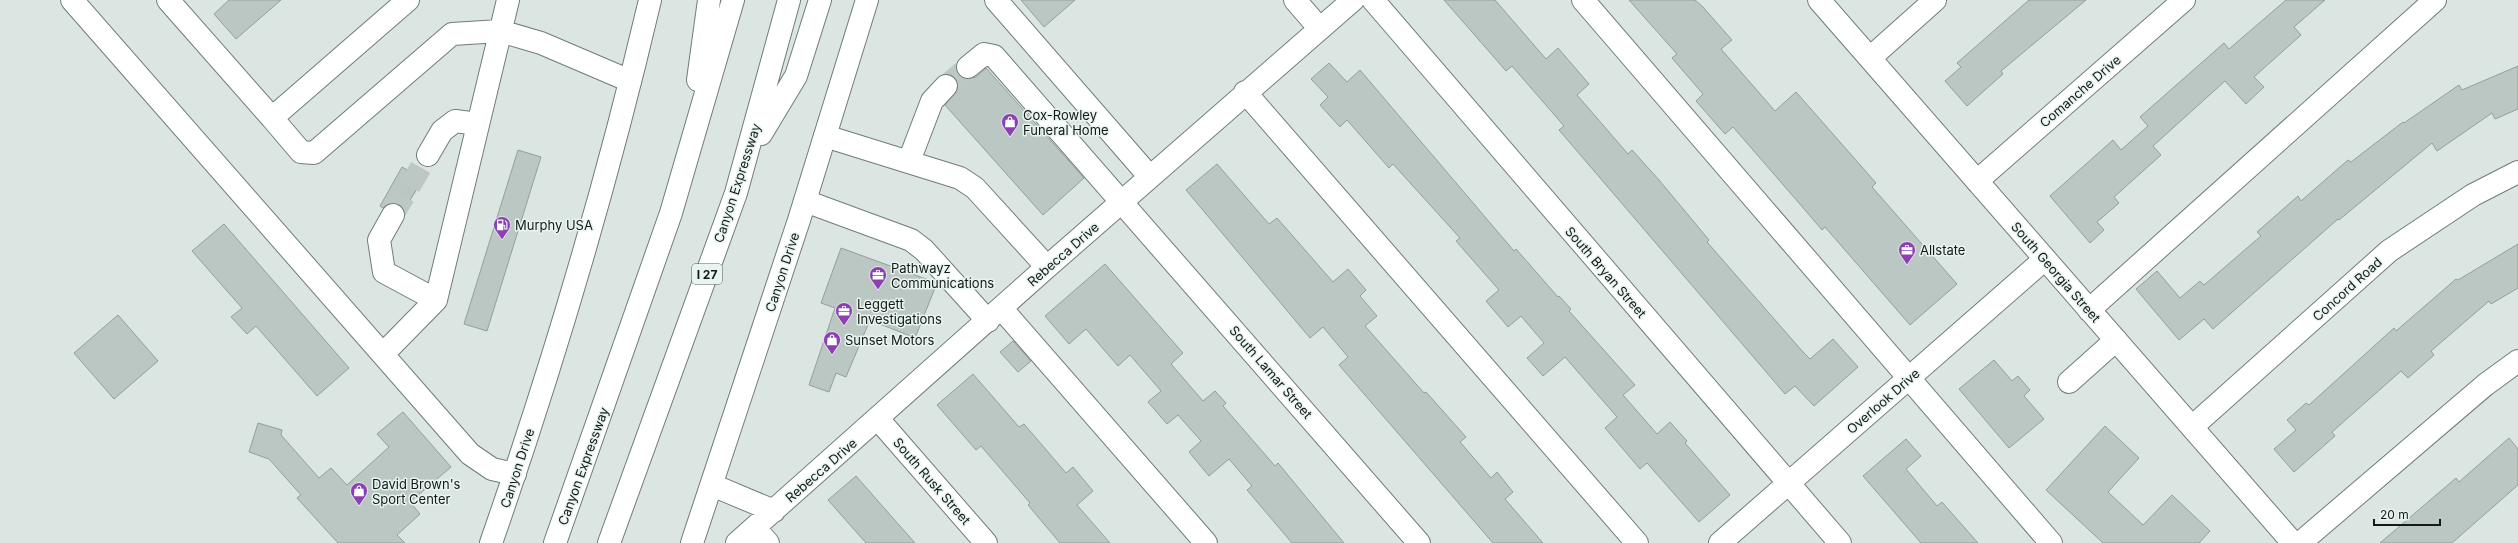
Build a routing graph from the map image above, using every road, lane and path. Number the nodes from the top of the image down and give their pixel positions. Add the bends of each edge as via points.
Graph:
1 (72, 0) edge
2 (168, 0) edge
3 (408, 0) edge
4 (508, 0) edge
5 (650, 0) edge
6 (709, 0) edge
7 (733, 0) edge
8 (789, 0) edge
9 (820, 0) edge
10 (867, 0) edge
11 (996, 0) edge
12 (1295, 0) edge
13 (1353, 0) edge
14 (1373, 0) edge
15 (1583, 0) edge
16 (1819, 0) edge
17 (1935, 0) edge
18 (2184, 0) edge
19 (2435, 0) edge
20 (1320, 28) junction
21 (500, 31) junction
22 (1870, 58) junction
23 (968, 67) tunnel mouth
24 (630, 82) junction
25 (946, 86) tunnel mouth
26 (1245, 92) junction
27 (272, 118) junction
28 (478, 124) junction
29 (825, 136) junction
30 (688, 153) junction
31 (748, 153) junction
32 (428, 155) tunnel mouth
33 (909, 161) junction
34 (2518, 172) edge
35 (1150, 177) junction
36 (1977, 181) junction
37 (805, 201) junction
38 (1122, 202) junction
39 (393, 215) tunnel mouth
40 (2045, 259) junction
41 (1047, 266) junction
42 (436, 300) junction
43 (2089, 310) junction
44 (995, 314) junction
45 (2116, 340) junction
46 (383, 354) junction
47 (2518, 361) edge
48 (1908, 379) junction
49 (2069, 382) dead end
50 (878, 419) junction
51 (2192, 427) junction
52 (515, 474) junction
53 (1788, 484) junction
54 (712, 485) junction
55 (774, 511) junction
56 (762, 535) edge
57 (491, 543) edge
58 (555, 543) edge
59 (609, 543) edge
60 (692, 543) edge
61 (737, 543) edge
62 (986, 543) edge
63 (1206, 543) edge
64 (1419, 543) edge
65 (1637, 543) edge
66 (1720, 543) edge
67 (1840, 543) edge
68 (2051, 543) edge
69 (2293, 543) edge
70 (2300, 543) edge

1 - 46 main road
2 - 27 main road
3 - 27 main road
4 - 21 main road
5 - 24 main road, Canyon Drive
6 - 30 main road
7 - 30 main road, Canyon Expressway
8 - 31 main road, Canyon Expressway / I 27
9 - 31 main road via 796,76
10 - 29 main road, Canyon Drive
11 - 35 main road
12 - 20 main road
13 - 20 main road, Rebecca Drive
14 - 53 main road, South Bryan Street
15 - 48 main road
16 - 22 main road, South Georgia Street
17 - 22 main road
18 - 36 main road, Comanche Drive
19 - 43 main road
20 - 26 main road, Rebecca Drive
21 - 24 main road via 542,43
21 - 27 main road via 452,34 314,154 301,152
21 - 28 main road
22 - 36 main road, South Georgia Street
23 - 38 main road, South Lamar Street via 984,54 994,56
24 - 52 main road, Canyon Drive via 578,273
25 - 33 main road via 932,101
26 - 35 main road, Rebecca Drive
26 - 65 main road
28 - 32 main road via 455,121 442,131
28 - 42 main road
29 - 33 main road
29 - 37 main road, Canyon Drive
30 - 58 main road, Canyon Expressway via 665,228
31 - 59 main road, Canyon Expressway / I 27
33 - 41 main road via 960,178 975,188
34 - 51 main road, Concord Road via 2473,195 2389,251
35 - 38 main road, Rebecca Drive
36 - 40 main road, South Georgia Street
37 - 44 main road via 911,240
37 - 54 main road, Canyon Drive
38 - 41 main road, Rebecca Drive
38 - 64 main road, South Lamar Street
39 - 42 main road via 379,240 384,272
40 - 43 main road, South Georgia Street
40 - 48 main road, Overlook Drive
41 - 44 main road, Rebecca Drive
42 - 46 main road
43 - 45 main road, South Georgia Street
44 - 50 main road, Rebecca Drive
44 - 63 main road
45 - 49 main road
45 - 51 main road, South Georgia Street
46 - 52 main road via 470,454 492,469
47 - 70 main road via 2485,385
48 - 53 main road, Overlook Drive
48 - 68 main road
50 - 55 main road, Rebecca Drive
50 - 62 main road, South Rusk Street
51 - 69 main road, South Georgia Street
52 - 57 main road, Canyon Drive
53 - 66 main road, Overlook Drive
53 - 67 main road, South Bryan Street
54 - 55 main road, Rebecca Drive
54 - 60 main road, Canyon Drive
55 - 56 main road, Rebecca Drive
56 - 61 main road, Rebecca Drive

